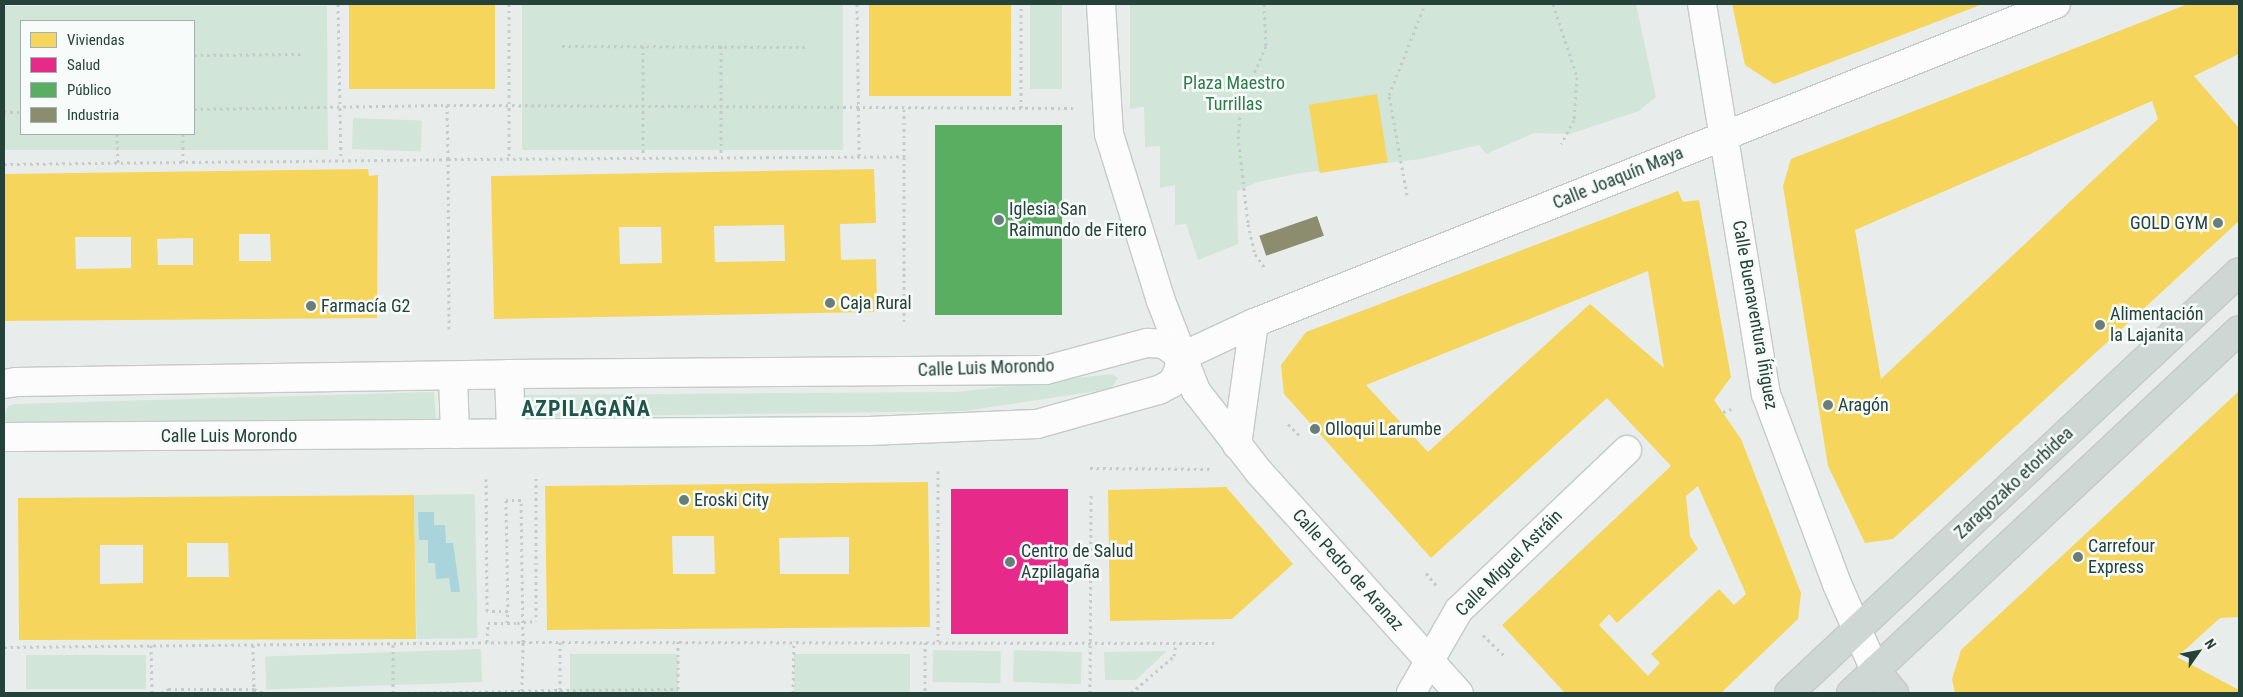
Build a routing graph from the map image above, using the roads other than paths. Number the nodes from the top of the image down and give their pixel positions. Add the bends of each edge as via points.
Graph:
1 (1101, 4) edge
2 (1702, 4) edge
3 (2056, 4) edge
4 (1725, 136) junction
5 (2239, 272) edge
6 (1254, 323) junction
7 (2239, 330) edge
8 (1181, 357) junction
9 (509, 374) junction
10 (453, 376) junction
11 (4, 384) edge
12 (511, 432) junction
13 (455, 434) junction
14 (4, 437) edge
15 (1237, 445) junction
16 (1627, 450) dead end
17 (1857, 631) junction
18 (1430, 659) junction
19 (1875, 670) junction
20 (1411, 693) edge
21 (1459, 693) edge
22 (1789, 693) edge
23 (1851, 693) edge
24 (1894, 693) edge

1 - 8 street, Calle Pedro de Aranaz via 1106,108 1112,143
2 - 4 street, Calle Buenaventura Íñiguez
3 - 4 street, Calle Joaquín Maya
4 - 6 street, Calle Joaquín Maya
4 - 17 street, Calle Buenaventura Íñiguez via 1766,394
5 - 17 main road, Zaragozako etorbidea
6 - 8 street, Calle Joaquín Maya
6 - 15 street
7 - 19 main road
8 - 9 street, Calle Luis Morondo via 1164,344 1147,344 1046,370
8 - 12 street, Calle Luis Morondo via 1172,383 1159,390 1037,424 869,431
8 - 15 street, Calle Pedro de Aranaz via 1196,391
9 - 10 street, Calle Luis Morondo
9 - 12 street
10 - 11 street, Calle Luis Morondo
10 - 13 street
12 - 13 street, Calle Luis Morondo
13 - 14 street, Calle Luis Morondo
15 - 18 street, Calle Pedro de Aranaz
16 - 18 street, Calle Miguel Astráin via 1459,610
17 - 19 street, Calle Buenaventura Íñiguez
17 - 22 main road, Zaragozako etorbidea
18 - 20 street, Calle Miguel Astráin
18 - 21 street, Calle Pedro de Aranaz
19 - 23 main road
19 - 24 main road

